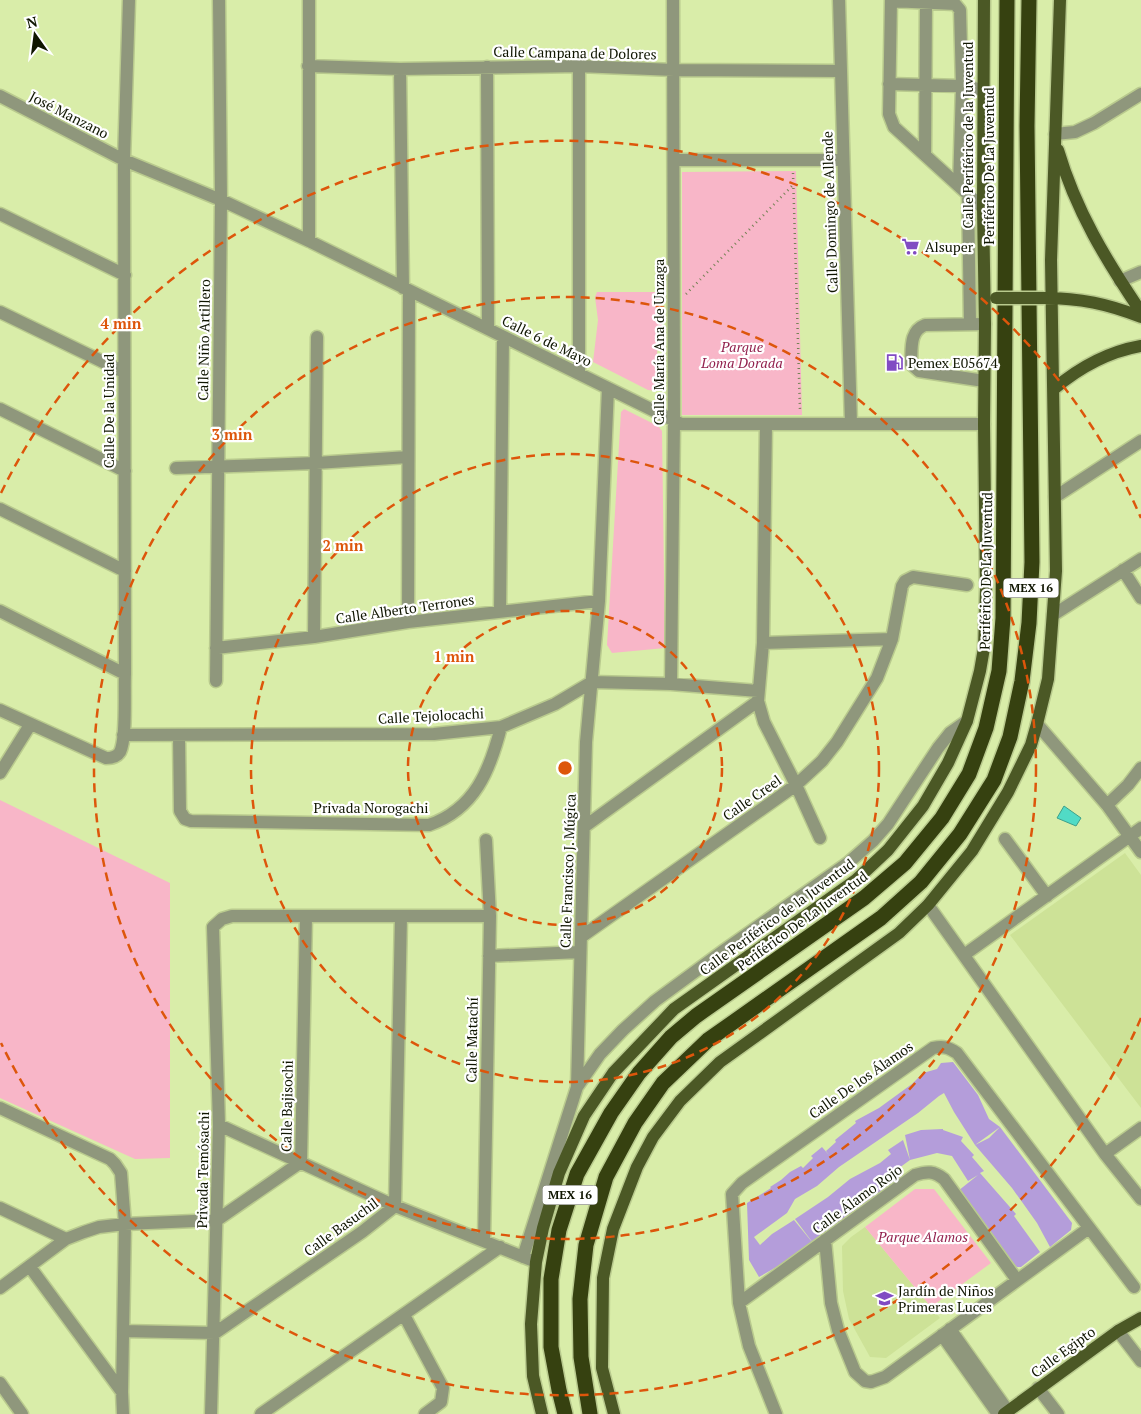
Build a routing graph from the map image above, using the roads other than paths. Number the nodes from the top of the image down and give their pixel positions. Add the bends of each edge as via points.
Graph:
1 (129, 0) edge
2 (219, 0) edge
3 (309, 0) edge
4 (673, 0) edge
5 (839, 0) edge
6 (984, 0) edge
7 (1007, 0) edge
8 (1029, 0) edge
9 (1060, 0) edge
10 (891, 1) edge
11 (926, 2) junction
12 (308, 66) junction
13 (487, 66) junction
14 (579, 66) junction
15 (400, 69) junction
16 (674, 70) junction
17 (841, 71) junction
18 (889, 84) junction
19 (925, 84) junction
20 (962, 86) junction
21 (984, 90) junction
22 (1141, 94) edge
23 (0, 96) edge
24 (1055, 138) junction
25 (925, 155) junction
26 (124, 160) junction
27 (674, 160) junction
28 (843, 160) junction
29 (963, 191) junction
30 (221, 200) junction
31 (983, 208) junction
32 (0, 214) edge
33 (309, 241) junction
34 (1141, 272) edge
35 (125, 275) junction
36 (1120, 281) junction
37 (406, 289) junction
38 (990, 298) junction
39 (1047, 298) junction
40 (0, 312) edge
41 (1141, 312) edge
42 (1141, 317) edge
43 (970, 324) junction
44 (985, 324) junction
45 (488, 329) junction
46 (317, 336) dead end
47 (503, 337) junction
48 (1141, 346) edge
49 (124, 372) junction
50 (579, 373) junction
51 (984, 381) junction
52 (608, 388) junction
53 (1054, 389) junction
54 (0, 409) edge
55 (674, 421) junction
56 (766, 424) junction
57 (851, 424) junction
58 (984, 424) junction
59 (1141, 441) edge
60 (408, 457) junction
61 (316, 463) junction
62 (218, 466) junction
63 (176, 468) dead end
64 (125, 471) junction
65 (1055, 497) junction
66 (0, 509) edge
67 (1141, 558) edge
68 (1123, 570) junction
69 (125, 571) junction
70 (967, 585) dead end
71 (1141, 598) edge
72 (599, 601) junction
73 (0, 612) edge
74 (500, 612) junction
75 (1053, 616) junction
76 (408, 622) junction
77 (314, 637) junction
78 (892, 639) junction
79 (763, 643) junction
80 (216, 648) junction
81 (125, 674) junction
82 (216, 681) dead end
83 (592, 682) junction
84 (671, 684) junction
85 (758, 696) junction
86 (0, 710) edge
87 (966, 721) junction
88 (1037, 724) junction
89 (30, 725) junction
90 (501, 727) junction
91 (123, 735) junction
92 (179, 735) junction
93 (1141, 768) edge
94 (0, 773) edge
95 (796, 785) junction
96 (1107, 804) junction
97 (888, 824) junction
98 (584, 827) junction
99 (1141, 828) edge
100 (900, 834) junction
101 (1130, 837) junction
102 (820, 838) dead end
103 (1005, 839) dead end
104 (486, 840) dead end
105 (1141, 852) edge
106 (1047, 896) junction
107 (928, 905) junction
108 (306, 916) junction
109 (401, 916) junction
110 (490, 916) junction
111 (581, 937) junction
112 (580, 952) junction
113 (964, 955) junction
114 (489, 956) junction
115 (577, 1087) junction
116 (0, 1108) edge
117 (219, 1125) junction
118 (1141, 1128) edge
119 (1105, 1154) junction
120 (301, 1162) junction
121 (1141, 1199) edge
122 (395, 1206) junction
123 (0, 1208) edge
124 (217, 1220) junction
125 (125, 1224) junction
126 (1089, 1228) junction
127 (66, 1239) junction
128 (825, 1240) junction
129 (484, 1241) junction
130 (500, 1248) junction
131 (523, 1257) junction
132 (536, 1262) junction
133 (30, 1267) junction
134 (1017, 1280) junction
135 (1134, 1287) dead end
136 (0, 1288) edge
137 (739, 1303) junction
138 (404, 1315) junction
139 (1141, 1318) edge
140 (1118, 1330) junction
141 (123, 1331) junction
142 (946, 1332) junction
143 (215, 1333) junction
144 (1141, 1361) edge
145 (0, 1383) edge
146 (1038, 1388) junction
147 (122, 1392) junction
148 (438, 1410) edge
149 (1003, 1413) edge
150 (22, 1414) edge
151 (123, 1414) edge
152 (211, 1414) edge
153 (261, 1414) edge
154 (425, 1414) edge
155 (542, 1414) edge
156 (565, 1414) edge
157 (590, 1414) edge
158 (614, 1414) edge
159 (776, 1414) edge
160 (1058, 1414) edge

1 - 26 street, Calle De la Unidad
2 - 30 street, Calle Niño Artillero
3 - 12 street
4 - 16 street, Calle María Ana de Unzaga
5 - 17 street, Calle Domingo de Allende
6 - 21 main road, Calle Periférico de la Juventud
7 - 156 highway, Periférico De La Juventud / MEX 16 via 1003,618 999,671 986,728 969,774 942,818 905,863 864,898 671,1036 611,1113 577,1174 558,1230 550,1279 551,1347
8 - 157 highway, MEX 16 via 1032,562 1022,681 1010,737 994,780 960,834 921,882 881,918 708,1040 663,1083 635,1123 606,1177 586,1244 580,1299 581,1357
9 - 24 main road
10 - 11 street
10 - 18 street
11 - 19 street
11 - 20 street via 955,4 960,10
12 - 15 street, Calle Campana de Dolores
12 - 33 street
13 - 14 street, Calle Campana de Dolores
13 - 15 street, Calle Campana de Dolores
13 - 45 street
14 - 16 street, Calle Campana de Dolores
14 - 50 street
15 - 37 street
16 - 17 street, Calle Campana de Dolores
16 - 27 street, Calle María Ana de Unzaga
17 - 28 street, Calle Domingo de Allende
18 - 19 street
18 - 25 street via 892,124
19 - 20 street
19 - 25 street
20 - 21 street
20 - 29 street
21 - 31 main road, Calle Periférico de la Juventud
22 - 24 street via 1094,123
23 - 26 street, José Manzano
24 - 36 main road via 1080,212
24 - 39 main road
25 - 29 street
26 - 30 street, Calle 6 de Mayo
26 - 35 street, Calle De la Unidad
27 - 28 street
27 - 55 street, Calle María Ana de Unzaga
28 - 57 street, Calle Domingo de Allende
29 - 31 street
29 - 43 street
30 - 33 street, Calle 6 de Mayo
30 - 62 street, Calle Niño Artillero
31 - 38 main road, Calle Periférico de la Juventud
32 - 35 street
33 - 37 street, Calle 6 de Mayo
34 - 36 street
35 - 49 street, Calle De la Unidad
36 - 41 main road
37 - 45 street, Calle 6 de Mayo
37 - 60 street
38 - 39 main road, bridge
38 - 44 main road, Calle Periférico de la Juventud
39 - 42 main road via 1114,306
39 - 53 main road
40 - 49 street
43 - 44 street
43 - 51 street via 921,326 913,336 911,364 922,372
44 - 51 main road, Calle Periférico de la Juventud
45 - 47 street, Calle 6 de Mayo
46 - 61 street
47 - 50 street, Calle 6 de Mayo
47 - 74 street
48 - 53 main road via 1093,361
49 - 64 street, Calle De la Unidad
50 - 52 street, Calle 6 de Mayo
51 - 58 main road, Calle Periférico de la Juventud
52 - 55 street, Calle 6 de Mayo
52 - 72 street, Calle Francisco J. Múgica
53 - 65 main road
54 - 64 street
55 - 56 street, Calle 6 de Mayo via 681,424
55 - 84 street, Calle María Ana de Unzaga
56 - 57 street, Calle 6 de Mayo
56 - 79 street
57 - 58 street, Calle 6 de Mayo
58 - 87 main road, Calle Periférico de la Juventud via 984,648
59 - 65 street
60 - 61 street
60 - 76 street
61 - 62 street
61 - 77 street
62 - 63 street
62 - 80 street, Calle Niño Artillero
64 - 69 street, Calle De la Unidad
65 - 75 main road
66 - 69 street
67 - 68 street
68 - 71 street
68 - 75 street
69 - 81 street, Calle De la Unidad
70 - 78 street, Calle Creel via 914,577 905,581
72 - 74 street, Calle Alberto Terrones
72 - 83 street, Calle Francisco J. Múgica
73 - 81 street
74 - 76 street, Calle Alberto Terrones
75 - 88 main road via 1048,679
76 - 77 street, Calle Alberto Terrones
77 - 80 street, Calle Alberto Terrones
78 - 79 street
78 - 95 street, Calle Creel via 877,678 837,742
79 - 85 street
80 - 82 street, Calle Niño Artillero
81 - 91 street, Calle De la Unidad
83 - 84 street
83 - 90 street, Calle Tejolocachi via 555,704
83 - 98 street, Calle Francisco J. Múgica via 586,742
84 - 85 street
85 - 95 street via 764,722
85 - 98 street
86 - 89 street
87 - 97 street via 938,748
87 - 100 main road, Calle Periférico de la Juventud via 948,763 923,806
88 - 96 street
88 - 107 main road via 1008,792 972,852
89 - 91 street, Calle De la Unidad via 112,758 120,752
89 - 94 street
90 - 92 street, Calle Tejolocachi via 434,734
90 - 92 street, Privada Norogachi via 494,757 476,790 453,814 429,825 197,823 186,819 180,811
91 - 92 street, Calle Tejolocachi
93 - 96 street
95 - 102 street
95 - 111 street, Calle Creel
96 - 101 street
97 - 100 street
97 - 115 street via 848,863 655,1002 600,1054
98 - 111 street, Calle Francisco J. Múgica
99 - 101 street
100 - 132 main road, Calle Periférico de la Juventud via 856,880 674,1009 613,1073 584,1116 560,1172
101 - 105 street
101 - 106 street
103 - 106 street
104 - 110 street, Calle Matachí
106 - 113 street
107 - 113 street
107 - 158 main road via 900,933 720,1062 680,1101 653,1138 637,1167 613,1229 603,1278 602,1368
108 - 109 street
108 - 117 street, Privada Temósachi via 232,916 213,927
108 - 120 street, Calle Bajisochi
109 - 110 street
109 - 122 street, Calle Basuchil
110 - 114 street, Calle Matachí
111 - 112 street, Calle Francisco J. Múgica
112 - 114 street
112 - 115 street, Calle Francisco J. Múgica
113 - 119 street
114 - 129 street, Calle Matachí
115 - 131 street, Calle Francisco J. Múgica
116 - 125 street via 110,1159 120,1173
117 - 120 street
117 - 124 street, Privada Temósachi
118 - 119 street
119 - 121 street
120 - 122 street
120 - 124 street, Calle Bajisochi
122 - 129 street
122 - 143 street, Calle Basuchil
123 - 127 street
124 - 125 street
124 - 143 street, Privada Temósachi
125 - 127 street via 99,1228
125 - 141 street
126 - 134 street
126 - 135 street, Calle De los Álamos
126 - 137 street, Calle De los Álamos via 957,1053 942,1046 933,1048 732,1194
127 - 133 street
128 - 134 street, Calle Álamo Rojo via 915,1175 931,1172 944,1179
128 - 137 street, Calle Álamo Rojo
128 - 142 street via 831,1303 838,1330 859,1377 878,1381
129 - 130 street
130 - 131 street
130 - 138 street
131 - 132 street
132 - 155 main road, Calle Periférico de la Juventud via 531,1324 533,1376
133 - 136 street
133 - 147 street
134 - 142 street
137 - 159 street, Calle De los Álamos via 749,1346
138 - 148 street via 443,1388
138 - 153 street
139 - 140 main road, Calle Egipto
140 - 144 street
140 - 146 main road, Calle Egipto
141 - 143 street
141 - 147 street
142 - 149 street
143 - 152 street, Privada Temósachi
145 - 150 street
146 - 149 main road, Calle Egipto
146 - 160 street
147 - 151 street
148 - 154 street

